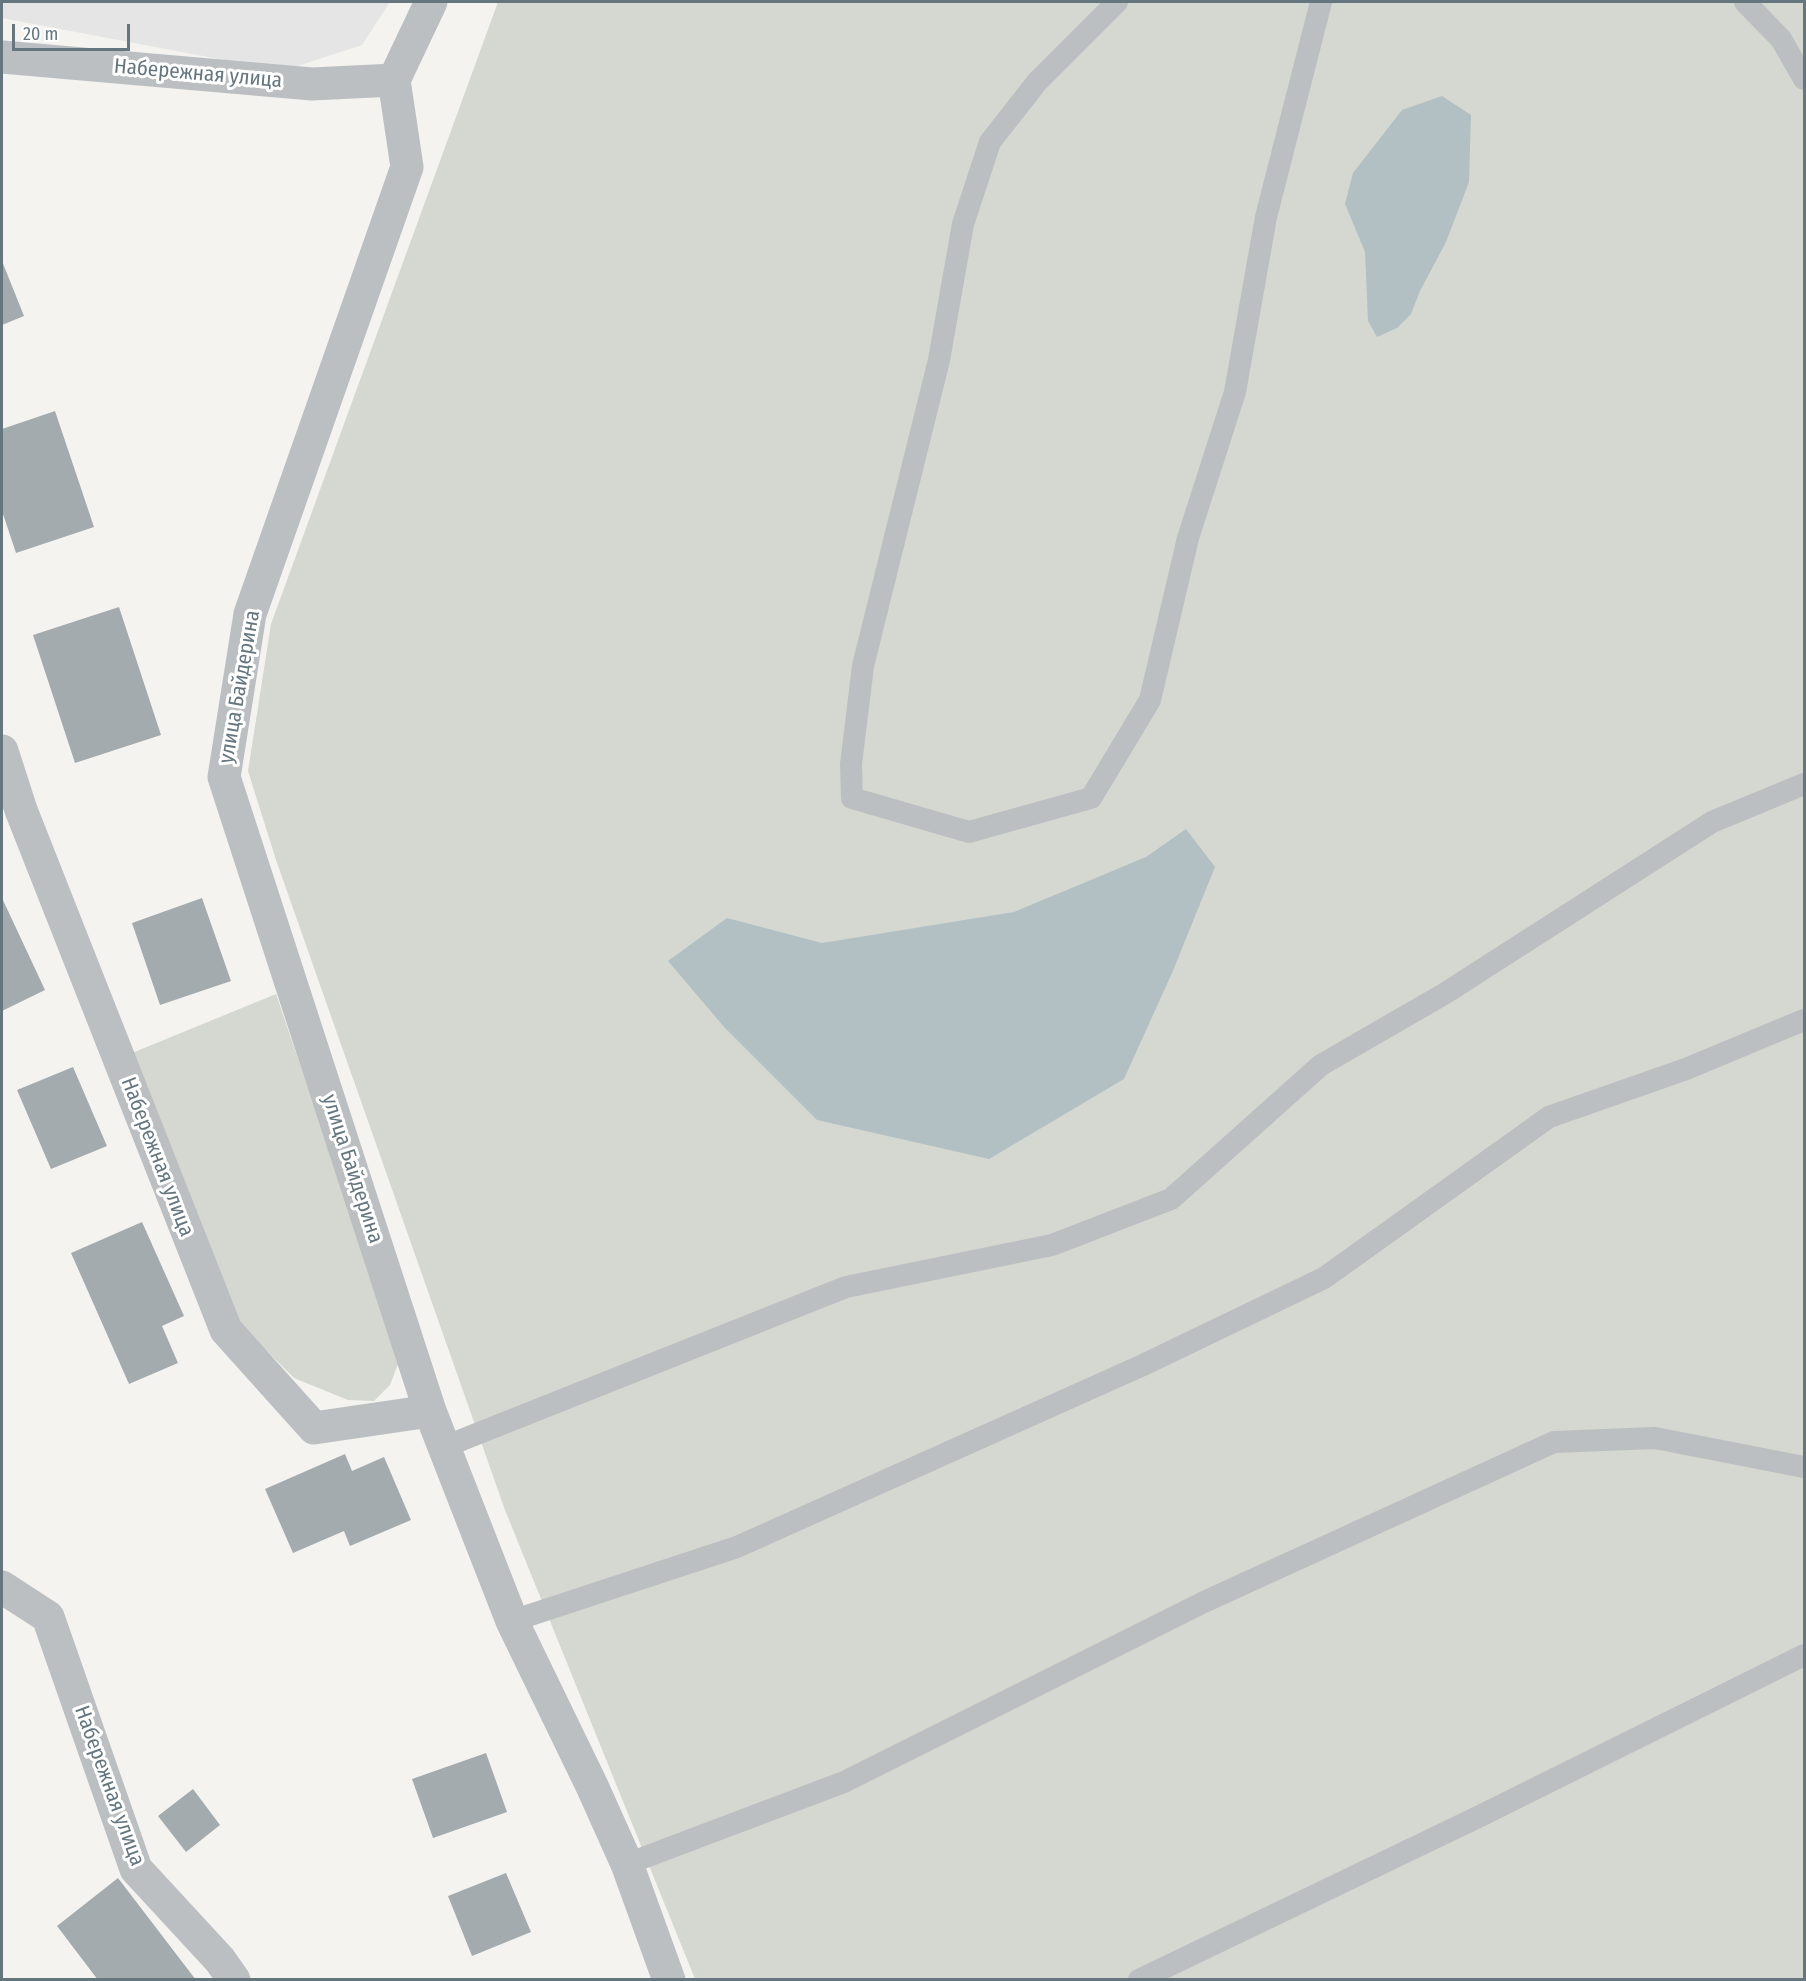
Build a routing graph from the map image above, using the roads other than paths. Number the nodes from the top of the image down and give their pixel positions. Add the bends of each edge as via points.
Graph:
1 (431, 2) edge
2 (1117, 2) edge
3 (1321, 2) edge
4 (1745, 2) edge
5 (2, 57) edge
6 (1804, 79) edge
7 (394, 80) junction
8 (2, 751) edge
9 (1804, 784) edge
10 (1804, 1020) edge
11 (430, 1411) junction
12 (444, 1447) junction
13 (1804, 1467) edge
14 (2, 1587) edge
15 (512, 1621) junction
16 (1804, 1656) edge
17 (627, 1864) junction
18 (234, 1980) edge
19 (669, 1980) edge
20 (1139, 1980) edge

1 - 7 street
2 - 3 lane via 1036,82 990,142 963,224 939,360 863,666 851,764 852,798 969,832 1091,798 1150,700 1188,538 1235,392 1266,217
4 - 6 lane via 1781,39
5 - 7 street, Набережная улица via 312,84
7 - 11 street, улица Байдерина via 407,167 250,614 224,777
8 - 11 street, Набережная улица via 21,810 225,1330 314,1428
9 - 12 lane via 1712,822 1444,994 1321,1065 1171,1199 1052,1245 846,1287
10 - 15 lane via 1686,1069 1549,1117 1324,1278 1143,1365 737,1547
11 - 12 street, улица Байдерина
12 - 15 street, улица Байдерина
13 - 17 lane via 1655,1438 1554,1442 1204,1602 844,1782
14 - 18 street, Набережная улица via 48,1617 136,1869
15 - 17 street, улица Байдерина
16 - 20 lane
17 - 19 street, улица Байдерина

